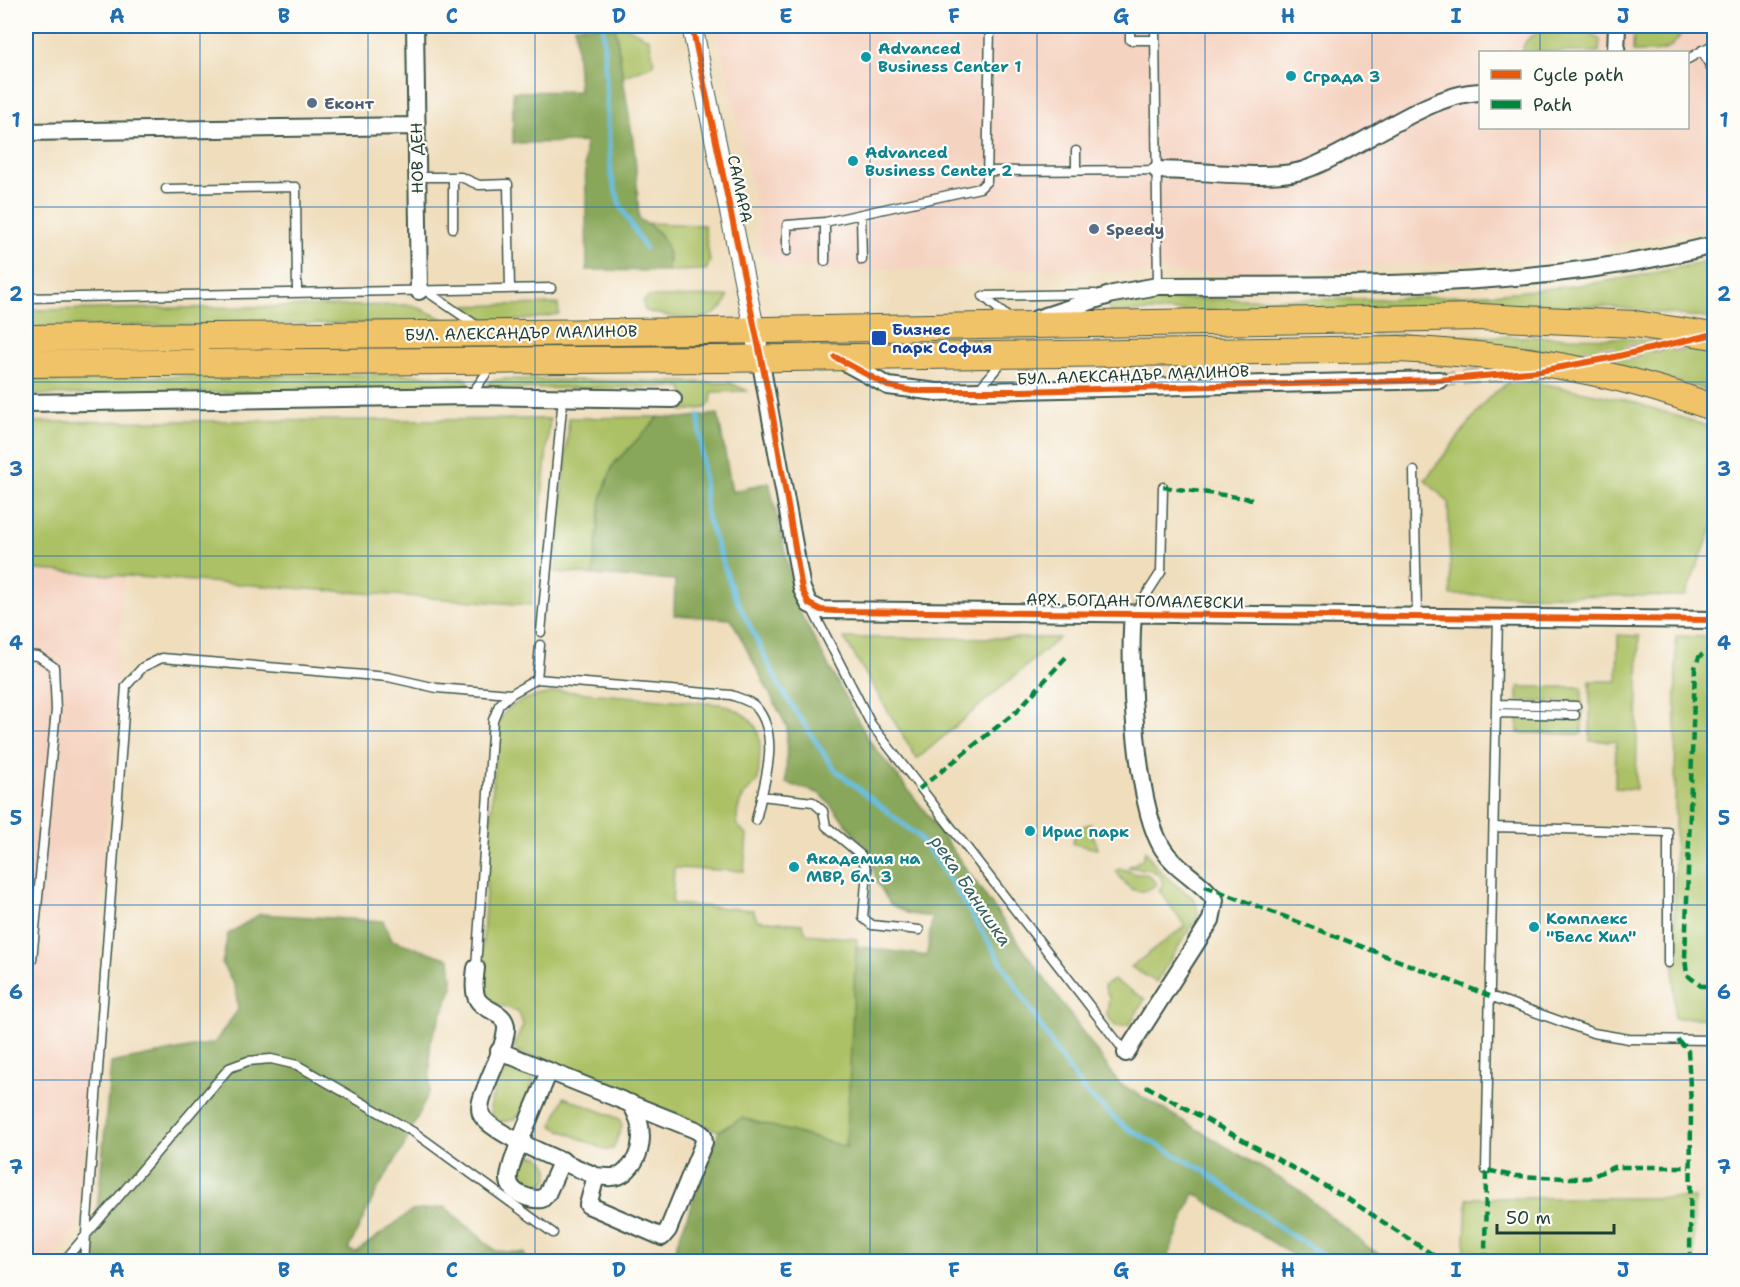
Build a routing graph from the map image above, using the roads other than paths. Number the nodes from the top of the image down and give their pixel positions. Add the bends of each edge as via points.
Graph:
1 (415, 26) edge
2 (692, 26) edge
3 (990, 26) edge
4 (1130, 26) edge
5 (1155, 26) edge
6 (1617, 26) edge
7 (1155, 40) junction
8 (1714, 44) edge
9 (1702, 50) junction
10 (1616, 51) edge
11 (1689, 58) edge
12 (1714, 74) edge
13 (1479, 92) edge
14 (416, 126) junction
15 (26, 132) edge
16 (1076, 152) dead end
17 (1076, 170) junction
18 (1157, 170) junction
19 (989, 171) junction
20 (418, 177) junction
21 (453, 177) junction
22 (166, 189) dead end
23 (861, 214) junction
24 (825, 222) junction
25 (453, 228) dead end
26 (1714, 245) edge
27 (787, 250) dead end
28 (862, 260) dead end
29 (825, 261) dead end
30 (1158, 286) junction
31 (550, 288) dead end
32 (510, 289) junction
33 (422, 291) junction
34 (297, 293) junction
35 (1113, 294) junction
36 (26, 298) edge
37 (1017, 325) junction
38 (754, 329) junction
39 (499, 333) junction
40 (1714, 336) edge
41 (26, 338) edge
42 (1006, 356) junction
43 (760, 357) junction
44 (835, 357) junction
45 (497, 359) junction
46 (26, 364) edge
47 (991, 377) junction
48 (1439, 380) tunnel mouth
49 (977, 391) junction
50 (1007, 392) junction
51 (471, 396) junction
52 (563, 397) junction
53 (673, 399) dead end
54 (26, 403) edge
55 (1714, 408) edge
56 (1414, 471) dead end
57 (1162, 487) dead end
58 (809, 604) junction
59 (1133, 615) junction
60 (1417, 616) junction
61 (1498, 616) junction
62 (1714, 620) edge
63 (542, 632) dead end
64 (540, 645) dead end
65 (26, 655) edge
66 (537, 679) junction
67 (511, 694) junction
68 (1496, 709) junction
69 (1575, 710) dead end
70 (760, 796) junction
71 (756, 820) dead end
72 (1494, 827) junction
73 (920, 930) dead end
74 (26, 960) edge
75 (1668, 963) dead end
76 (476, 968) joint
77 (1490, 996) junction
78 (1714, 1040) edge
79 (499, 1051) junction
80 (1126, 1053) joint
81 (549, 1071) junction
82 (630, 1103) junction
83 (521, 1142) junction
84 (562, 1160) junction
85 (1486, 1170) dead end
86 (596, 1176) junction
87 (86, 1233) junction
88 (553, 1233) dead end
89 (63, 1262) edge
90 (84, 1262) edge

1 - 14 street, НОВ ДЕН
2 - 38 street, САМАРА
3 - 19 lane
4 - 7 lane via 1130,40
5 - 7 lane
6 - 10 street
7 - 18 lane
8 - 9 lane
9 - 11 lane
9 - 12 lane
13 - 18 street via 1453,96 1337,155 1294,172
14 - 15 street
14 - 20 street, НОВ ДЕН
16 - 17 lane
17 - 18 lane
17 - 19 lane
18 - 30 lane
19 - 23 lane via 980,188
20 - 21 lane
20 - 33 street, НОВ ДЕН
21 - 25 lane
21 - 32 lane via 479,184 508,184
22 - 34 lane via 296,187
23 - 24 lane
23 - 28 lane
24 - 27 lane via 787,225
24 - 29 lane
26 - 30 street, БУЛ. АЛЕКСАНДЪР МАЛИНОВ via 1571,273 1478,282
30 - 35 street, БУЛ. АЛЕКСАНДЪР МАЛИНОВ
31 - 32 lane
32 - 33 lane
33 - 34 lane
33 - 39 lane via 464,319
34 - 36 lane
35 - 37 street, БУЛ. АЛЕКСАНДЪР МАЛИНОВ
35 - 37 lane via 983,296
37 - 38 main road, БУЛ. АЛЕКСАНДЪР МАЛИНОВ
37 - 40 main road, БУЛ. АЛЕКСАНДЪР МАЛИНОВ via 1480,317 1635,324
38 - 39 main road, БУЛ. АЛЕКСАНДЪР МАЛИНОВ
38 - 43 street, САМАРА
39 - 41 main road, БУЛ. АЛЕКСАНДЪР МАЛИНОВ
42 - 44 main road, БУЛ. АЛЕКСАНДЪР МАЛИНОВ
42 - 47 lane
42 - 55 main road, БУЛ. АЛЕКСАНДЪР МАЛИНОВ via 1398,349 1485,354 1540,361 1621,379
43 - 44 main road, БУЛ. АЛЕКСАНДЪР МАЛИНОВ
43 - 45 main road, БУЛ. АЛЕКСАНДЪР МАЛИНОВ
43 - 58 street via 802,589
44 - 49 street, БУЛ. АЛЕКСАНДЪР МАЛИНОВ via 888,386 912,391
45 - 46 main road, БУЛ. АЛЕКСАНДЪР МАЛИНОВ
45 - 51 lane
47 - 49 lane
47 - 50 lane
48 - 50 street, БУЛ. АЛЕКСАНДЪР МАЛИНОВ
49 - 50 street, БУЛ. АЛЕКСАНДЪР МАЛИНОВ
51 - 52 street
51 - 54 street
52 - 53 street
52 - 63 lane
56 - 60 lane
57 - 59 lane via 1161,572
58 - 59 street, АРХ. БОГДАН ТОМАЛЕВСКИ via 835,611
58 - 80 lane via 871,724
59 - 60 street, АРХ. БОГДАН ТОМАЛЕВСКИ
59 - 80 street via 1131,642 1139,759 1152,825 1163,850 1205,886 1215,900 1211,920
60 - 61 street, АРХ. БОГДАН ТОМАЛЕВСКИ
61 - 62 street, АРХ. БОГДАН ТОМАЛЕВСКИ
61 - 68 lane
64 - 66 lane
65 - 74 lane via 38,656 54,666 56,710 32,960
66 - 67 lane
66 - 70 lane via 731,695 756,706 768,729 769,754
67 - 76 lane via 499,705 493,720
67 - 87 lane via 438,688 388,677 162,658 143,667 126,686
68 - 69 lane
68 - 72 lane
70 - 71 lane
70 - 73 lane via 813,802 823,811 826,826 861,855 867,871 863,918 872,926
72 - 75 lane via 1668,832
72 - 77 lane
76 - 79 street via 476,997 507,1025
77 - 78 lane via 1593,1033 1629,1039
77 - 85 lane
79 - 81 street
79 - 83 street via 480,1101 481,1113 489,1125
81 - 82 street
81 - 83 street
82 - 86 street via 639,1116 643,1133 633,1161 623,1174
82 - 86 street via 703,1135 704,1142 668,1230 662,1237 656,1236 592,1210 587,1200
83 - 84 street
83 - 84 street via 509,1180 512,1189 532,1200 548,1194
84 - 86 street
87 - 88 lane via 229,1068 248,1060 271,1059 297,1065 415,1133
87 - 89 lane
87 - 90 lane

